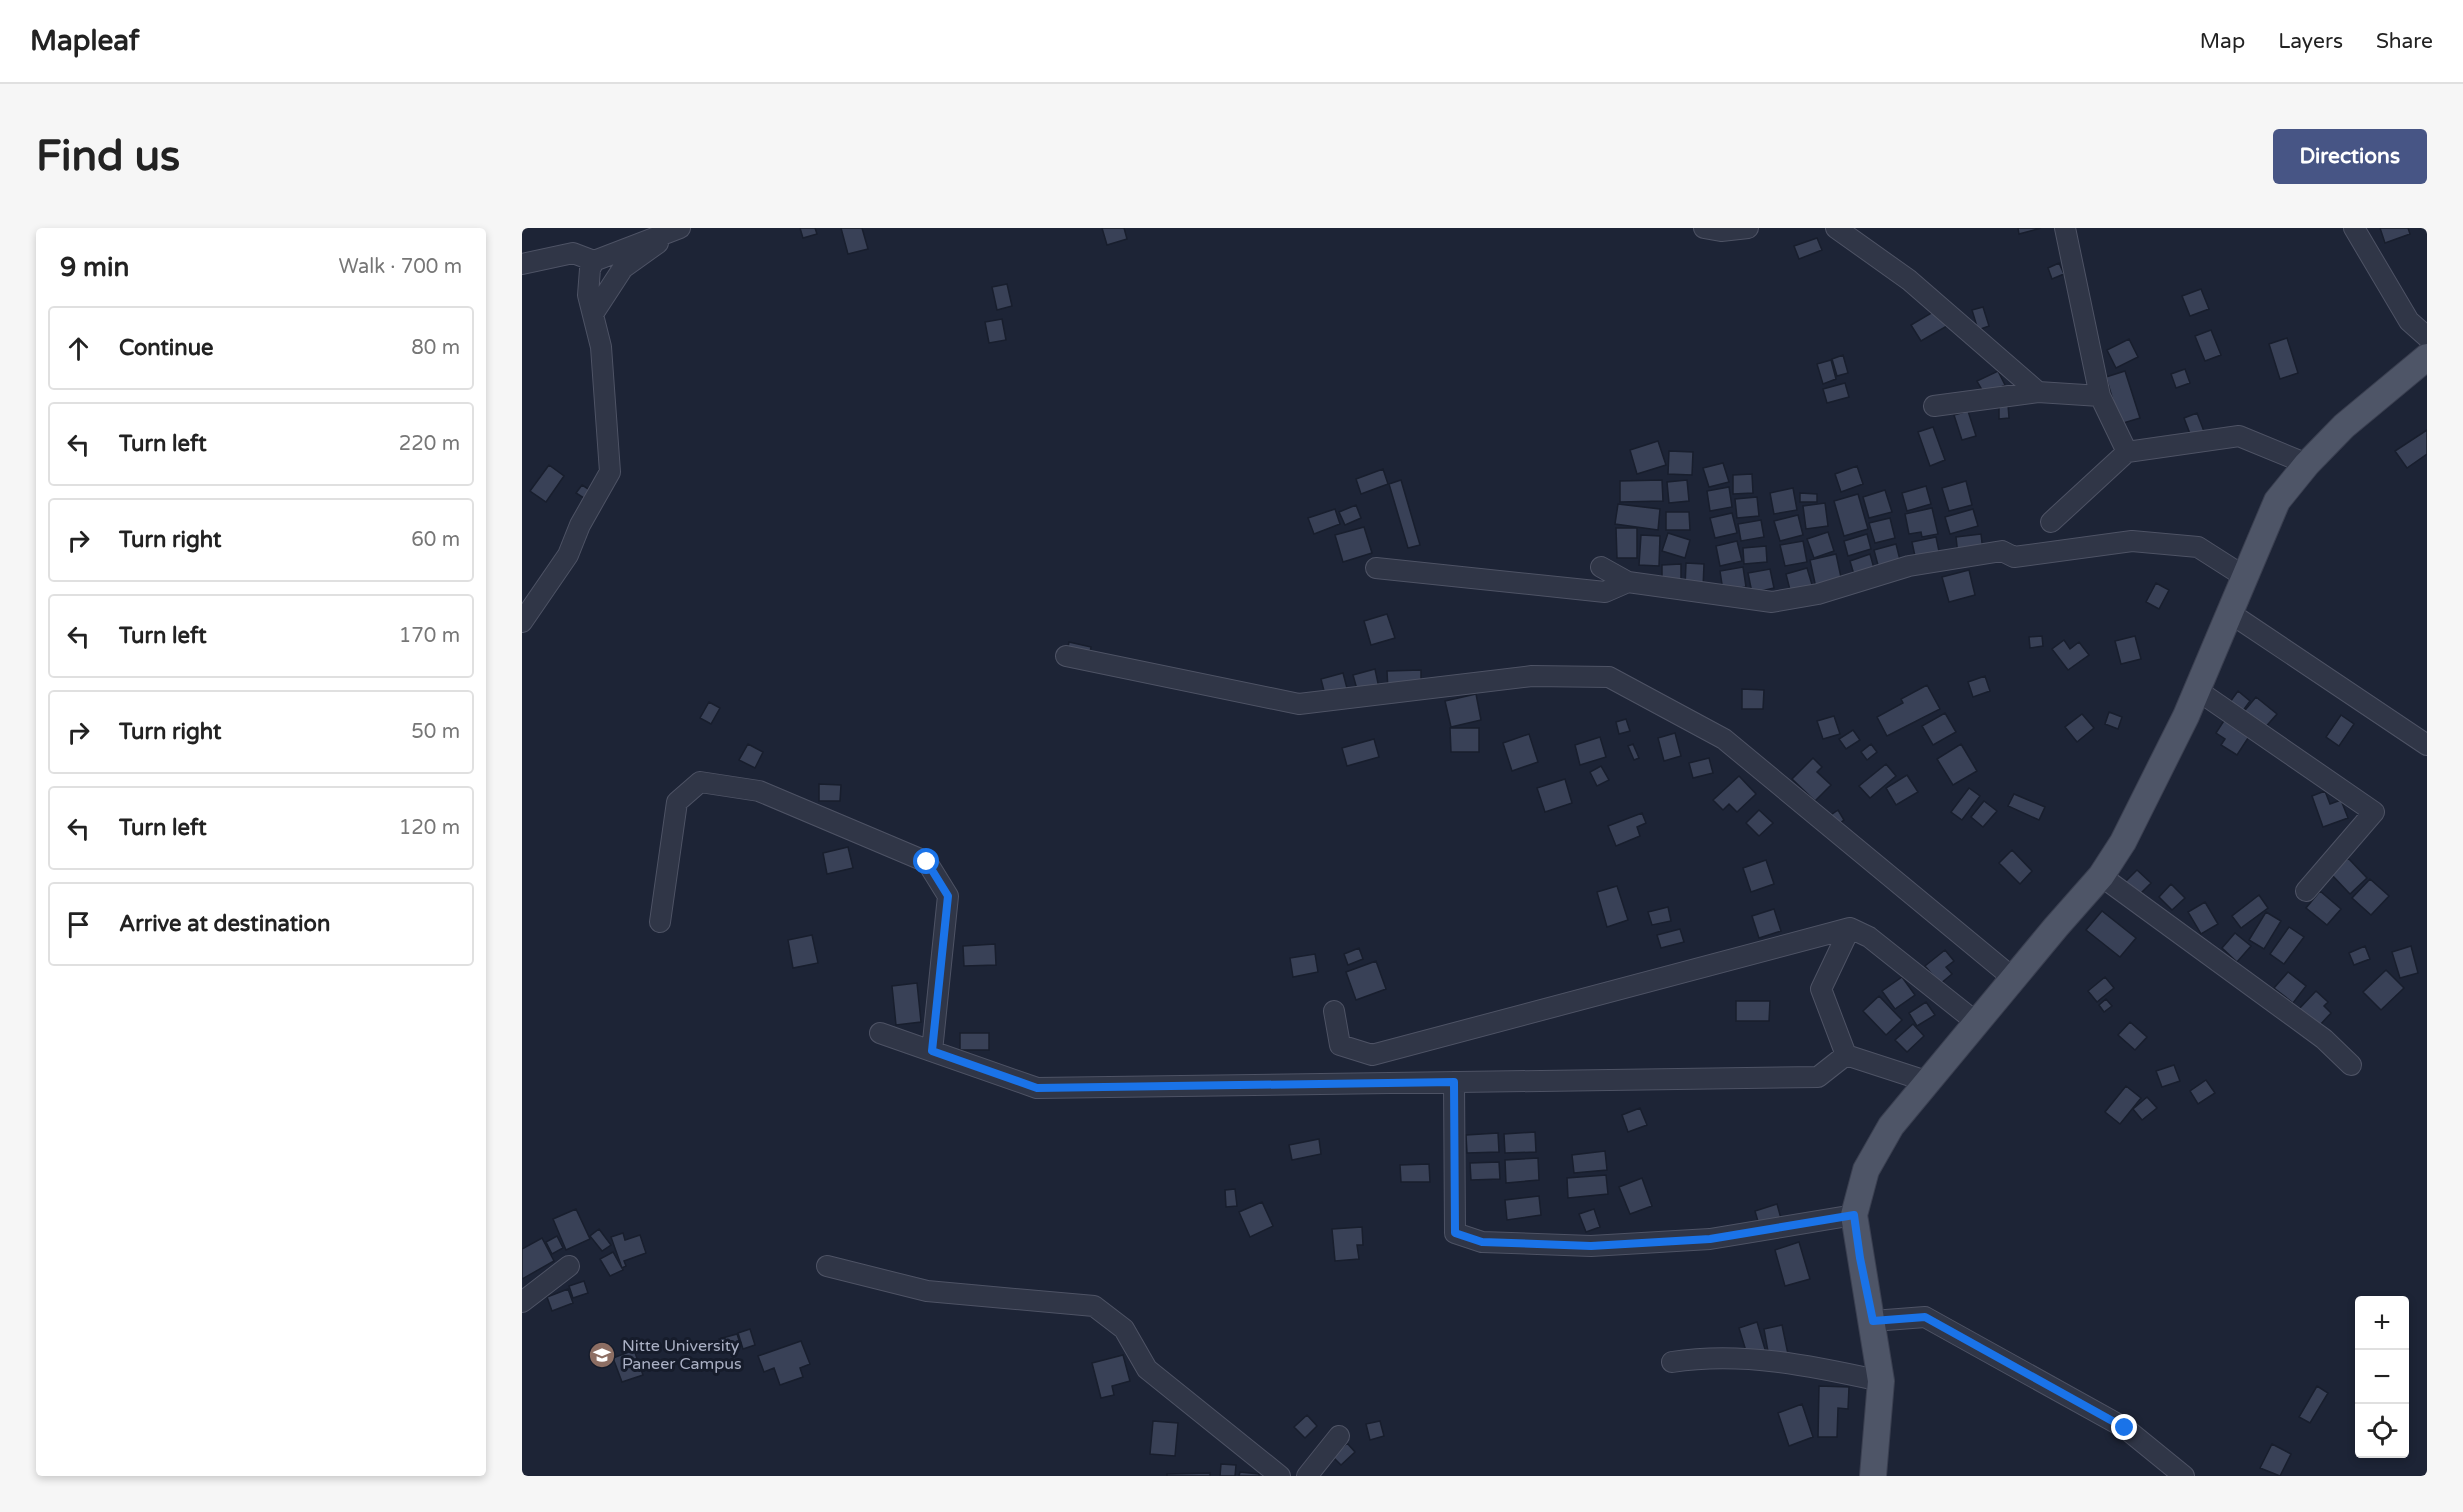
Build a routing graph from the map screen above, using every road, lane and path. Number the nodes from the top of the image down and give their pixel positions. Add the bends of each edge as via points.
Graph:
1 (1704, 228) edge
2 (1748, 228) edge
3 (1836, 228) edge
4 (2065, 228) edge
5 (2354, 228) edge
6 (676, 230) edge
7 (594, 261) junction
8 (522, 264) edge
9 (593, 314) junction
10 (2427, 337) edge
11 (2427, 357) edge
12 (2038, 392) junction
13 (2100, 396) junction
14 (1934, 406) dead end
15 (2127, 452) junction
16 (2307, 464) junction
17 (2051, 522) dead end
18 (1601, 567) dead end
19 (1376, 568) dead end
20 (2245, 577) junction
21 (1628, 582) junction
22 (2230, 613) junction
23 (522, 622) edge
24 (1066, 656) dead end
25 (2197, 690) junction
26 (2427, 745) edge
27 (2101, 876) junction
28 (2306, 891) dead end
29 (660, 922) dead end
30 (1850, 928) junction
31 (2013, 978) junction
32 (1334, 1011) dead end
33 (1976, 1022) junction
34 (880, 1033) dead end
35 (932, 1051) junction
36 (1846, 1055) junction
37 (2351, 1065) dead end
38 (1454, 1082) junction
39 (1926, 1082) junction
40 (1854, 1215) junction
41 (569, 1266) dead end
42 (827, 1266) dead end
43 (522, 1302) edge
44 (1873, 1321) junction
45 (1672, 1362) dead end
46 (1881, 1382) junction
47 (1340, 1436) dead end
48 (1280, 1476) edge
49 (1307, 1476) edge
50 (1873, 1476) edge
51 (2184, 1476) edge

1 - 2 street
3 - 12 street via 1910,280
4 - 13 street
5 - 10 street via 2409,321
6 - 7 street
6 - 9 street via 622,268
7 - 8 street via 573,253
7 - 9 street via 588,295
9 - 23 street via 601,347 610,472 568,555
11 - 16 main road via 2344,426
12 - 13 street
12 - 14 street
13 - 15 street
15 - 16 street via 2239,436
15 - 17 street
16 - 20 main road via 2277,501
18 - 21 street
19 - 21 street via 1605,592
20 - 21 street via 2198,547 2132,541 2014,557 2002,551 1909,566 1818,594 1772,602
20 - 22 main road
22 - 25 main road
22 - 26 street
24 - 31 street via 1299,704 1533,676 1609,677 1725,740
25 - 27 main road via 2123,842
25 - 28 street via 2373,812
27 - 31 main road
27 - 37 street via 2324,1039
29 - 35 street via 677,802 700,782 759,791 927,862 948,896
30 - 32 street via 1371,1055 1340,1045
30 - 33 street via 1869,937
30 - 36 street via 1821,988
31 - 33 main road
33 - 39 main road
34 - 35 street
35 - 38 street via 1037,1088
36 - 38 street via 1818,1077
36 - 39 street
38 - 40 street via 1455,1233 1482,1242 1591,1246 1710,1239
39 - 40 main road via 1891,1126 1866,1170
40 - 44 main road
41 - 43 street
42 - 48 street via 927,1292 1094,1306 1124,1329 1147,1369
44 - 46 main road
44 - 51 street via 1925,1317 2125,1428
45 - 46 street via 1706,1357 1810,1365
46 - 50 main road
47 - 49 street

